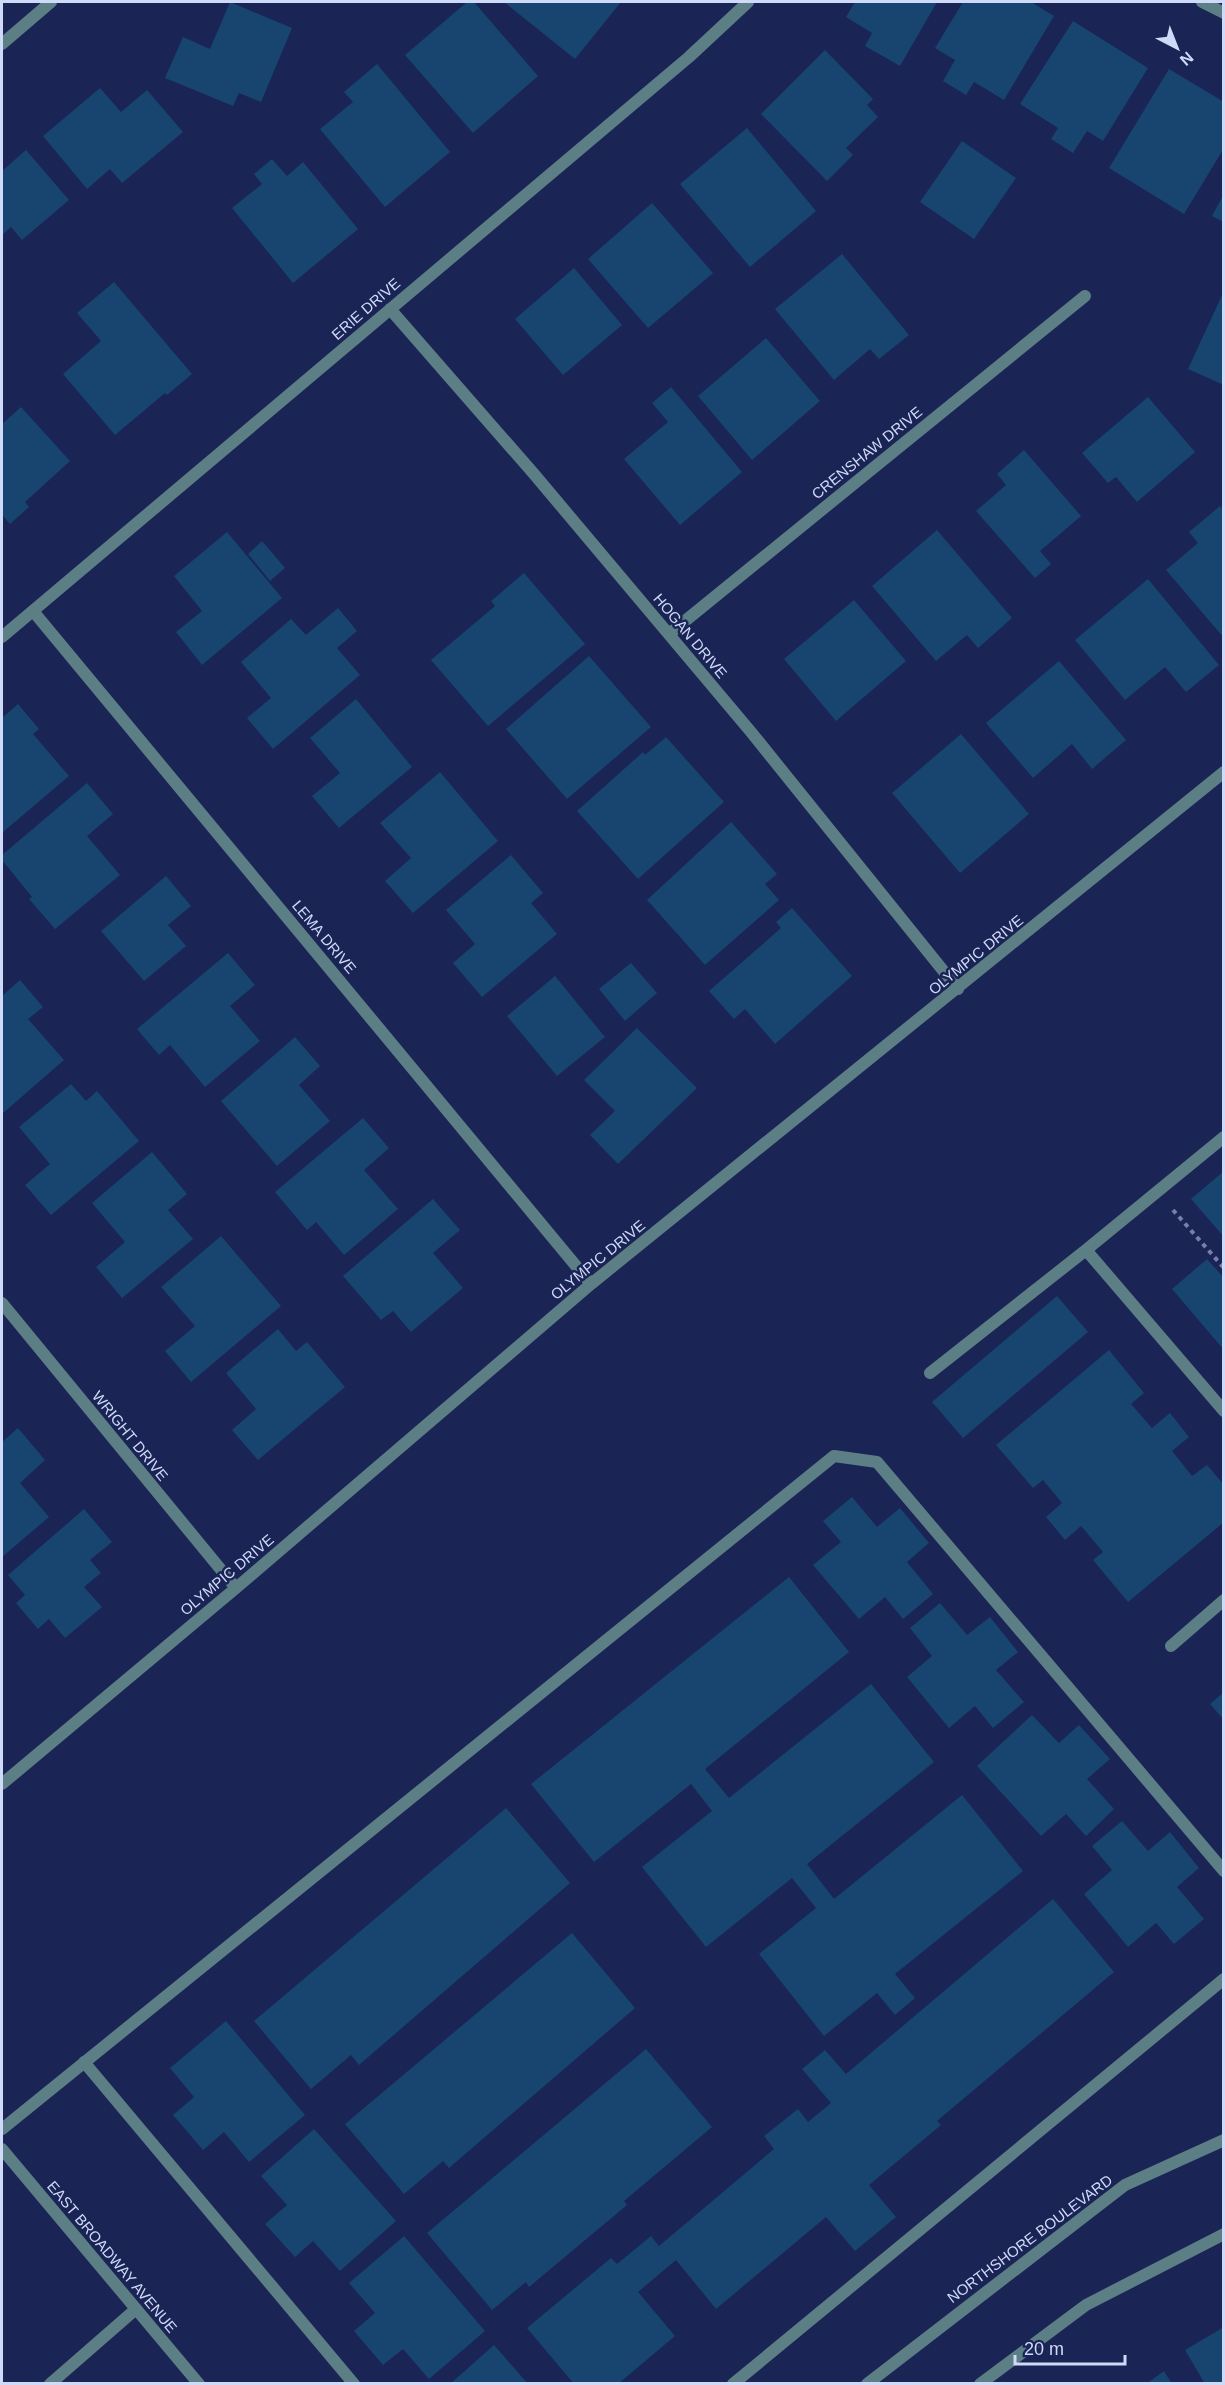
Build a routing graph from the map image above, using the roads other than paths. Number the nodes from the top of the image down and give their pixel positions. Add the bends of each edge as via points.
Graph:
1 (51, 2) edge
2 (748, 2) edge
3 (1202, 2) edge
4 (1224, 13) edge
5 (2, 44) edge
6 (1085, 296) dead end
7 (390, 309) junction
8 (33, 611) junction
9 (669, 634) junction
10 (2, 637) edge
11 (1224, 772) edge
12 (958, 989) junction
13 (1224, 1137) edge
14 (1086, 1250) junction
15 (591, 1284) junction
16 (2, 1303) edge
17 (930, 1373) dead end
18 (1224, 1411) edge
19 (236, 1588) junction
20 (1224, 1600) edge
21 (1171, 1646) dead end
22 (2, 1784) edge
23 (1224, 1871) edge
24 (1224, 1979) edge
25 (84, 2062) junction
26 (2, 2129) edge
27 (1224, 2140) edge
28 (2, 2149) edge
29 (1224, 2234) edge
30 (136, 2309) junction
31 (50, 2384) edge
32 (199, 2384) edge
33 (354, 2384) edge
34 (733, 2384) edge
35 (867, 2384) edge
36 (980, 2384) edge

1 - 5 street
2 - 7 street, ERIE DRIVE via 689,57
3 - 4 street
6 - 9 street, CRENSHAW DRIVE
7 - 8 street, ERIE DRIVE
7 - 9 street, HOGAN DRIVE
8 - 10 street, ERIE DRIVE
8 - 15 street, LEMA DRIVE
9 - 12 street, HOGAN DRIVE
11 - 12 street, OLYMPIC DRIVE
12 - 15 street, OLYMPIC DRIVE
13 - 14 street
14 - 17 street
14 - 18 street
15 - 19 street, OLYMPIC DRIVE
16 - 19 street, WRIGHT DRIVE
19 - 22 street, OLYMPIC DRIVE
20 - 21 street
23 - 25 street via 877,1462 834,1456
24 - 34 street
25 - 26 street
25 - 33 street
27 - 35 street, NORTHSHORE BOULEVARD via 1125,2184
28 - 30 street, EAST BROADWAY AVENUE
29 - 36 street via 1086,2305
30 - 31 street
30 - 32 street, EAST BROADWAY AVENUE

